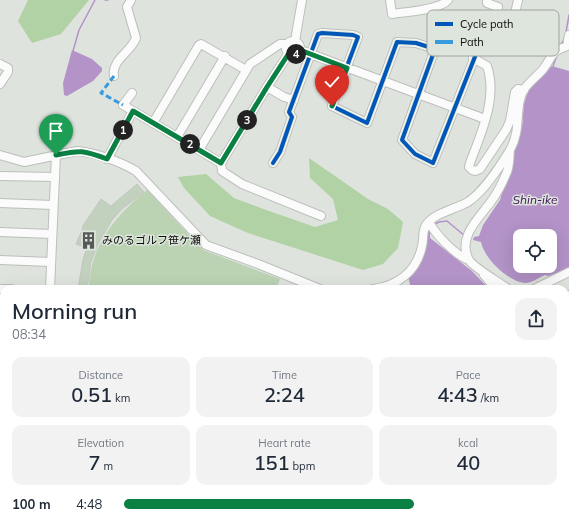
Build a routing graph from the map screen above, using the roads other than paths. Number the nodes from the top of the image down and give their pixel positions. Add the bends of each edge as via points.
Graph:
1 (131, 0) edge
2 (302, 0) edge
3 (390, 0) edge
4 (448, 0) edge
5 (488, 0) edge
6 (518, 0) edge
7 (497, 10) edge
8 (516, 10) edge
9 (569, 35) edge
10 (291, 43) junction
11 (427, 47) edge
12 (564, 48) edge
13 (300, 50) junction
14 (289, 53) junction
15 (311, 54) junction
16 (225, 56) junction
17 (433, 56) edge
18 (551, 56) edge
19 (473, 58) joint
20 (0, 64) edge
21 (347, 68) junction
22 (246, 70) junction
23 (114, 76) dead end
24 (383, 81) junction
25 (0, 84) edge
26 (267, 87) junction
27 (524, 90) junction
28 (132, 93) dead end
29 (419, 95) junction
30 (294, 100) junction
31 (454, 108) junction
32 (133, 111) junction
33 (485, 120) junction
34 (153, 123) junction
35 (177, 137) junction
36 (199, 150) junction
37 (510, 150) junction
38 (0, 155) edge
39 (56, 155) junction
40 (107, 159) junction
41 (273, 162) dead end
42 (221, 163) junction
43 (0, 176) edge
44 (54, 177) junction
45 (0, 203) edge
46 (53, 205) junction
47 (321, 216) dead end
48 (431, 224) junction
49 (0, 232) edge
50 (52, 234) junction
51 (0, 260) edge
52 (469, 260) junction
53 (51, 262) junction
54 (482, 272) junction
55 (569, 272) edge
56 (50, 285) edge
57 (310, 285) edge
58 (399, 285) edge
59 (492, 285) edge
60 (503, 285) edge
61 (542, 285) edge

1 - 23 street via 127,7 136,38 119,59 113,72
2 - 10 street
3 - 4 street via 392,14 435,6
5 - 7 street via 487,3 498,7
6 - 8 street
9 - 12 street
10 - 13 street via 300,44
10 - 14 street via 287,50
10 - 22 street via 280,44 250,64
11 - 24 street via 416,43 397,42
13 - 14 street via 295,54
13 - 15 street
14 - 26 street
15 - 21 street
15 - 21 street via 318,34 354,35 358,37
15 - 30 street
16 - 22 street
16 - 34 street via 205,44 199,45
16 - 35 street
17 - 29 street
18 - 27 street
19 - 31 street
19 - 33 street via 487,66 489,72 489,106
20 - 25 street via 8,68 8,72
21 - 24 street
21 - 24 street via 332,106 367,123
22 - 36 street
24 - 29 street
26 - 30 street
26 - 42 street
27 - 33 street via 518,89 515,92 506,130 480,169 475,171 469,167
27 - 37 street via 518,132
28 - 32 street via 122,105
29 - 31 street
29 - 31 street via 402,140 415,154 433,163
30 - 41 street via 289,112 292,117 280,152
31 - 33 street
32 - 34 street
32 - 40 street
34 - 35 street
35 - 36 street
36 - 42 street
37 - 48 street via 488,181 469,201 444,212
37 - 52 street via 507,174 491,202 470,228 465,245
38 - 39 street via 24,162
39 - 40 street via 86,151
39 - 44 street
40 - 57 street via 136,171 206,245
42 - 47 street via 222,171 242,184
43 - 44 street
44 - 46 street
45 - 46 street
46 - 50 street
48 - 52 street via 435,232 462,257
48 - 58 street via 424,230 420,256
49 - 50 street
50 - 53 street
51 - 53 street
52 - 54 street
53 - 56 street
54 - 59 street
54 - 60 street
55 - 61 street

